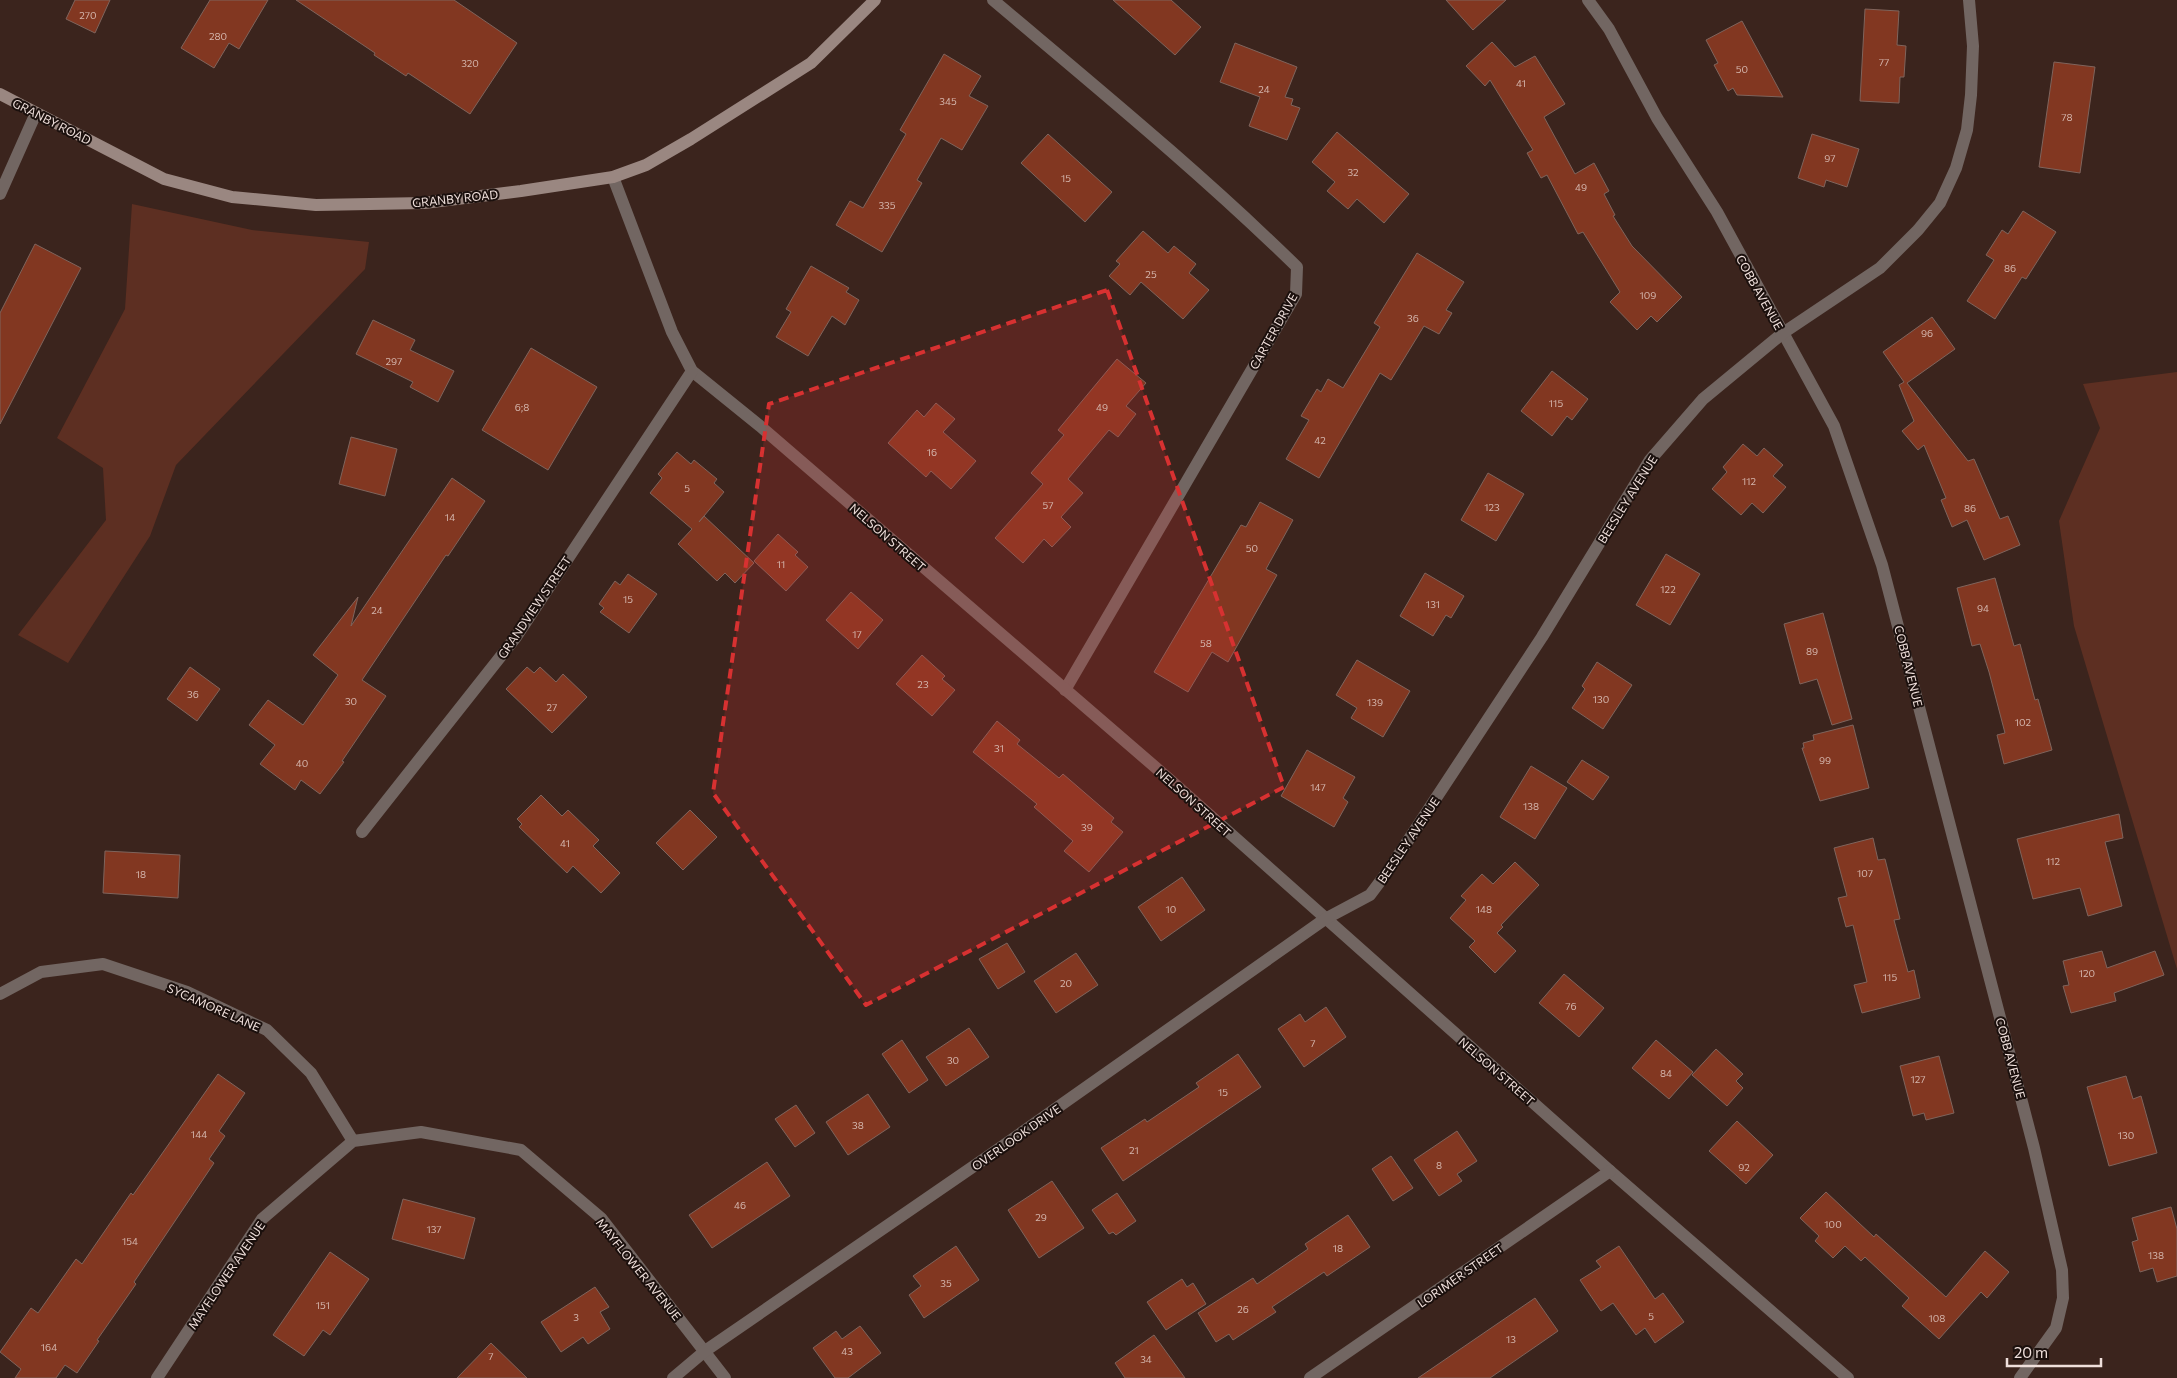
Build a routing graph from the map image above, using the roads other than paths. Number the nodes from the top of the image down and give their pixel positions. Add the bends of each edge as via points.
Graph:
1 (876, 0) edge
2 (993, 0) edge
3 (1588, 0) edge
4 (1969, 0) edge
5 (0, 94) edge
6 (36, 113) junction
7 (613, 177) junction
8 (0, 194) edge
9 (1783, 333) junction
10 (692, 371) junction
11 (1065, 690) junction
12 (362, 832) dead end
13 (1324, 919) junction
14 (0, 994) edge
15 (352, 1141) junction
16 (1610, 1172) junction
17 (705, 1351) junction
18 (157, 1378) edge
19 (673, 1378) edge
20 (725, 1378) edge
21 (1310, 1378) edge
22 (1848, 1378) edge
23 (2020, 1378) edge

1 - 7 main road, GRANBY ROAD via 811,62 691,139 646,165
2 - 11 street, CARTER DRIVE via 1297,267 1296,294
3 - 9 street, COBB AVENUE via 1609,29 1657,118 1716,212
4 - 9 street, BEESLEY AVENUE via 1973,46 1967,130 1956,168 1940,204 1880,268
5 - 6 main road, GRANBY ROAD
6 - 7 main road, GRANBY ROAD via 164,179 232,197 316,205 424,203
6 - 8 street
7 - 10 street, NELSON STREET via 672,332
9 - 13 street, BEESLEY AVENUE via 1703,399 1650,460 1542,637 1388,871 1370,895
9 - 23 street, COBB AVENUE via 1834,426 1882,565 2034,1148 2062,1270 2063,1298 2056,1328
10 - 11 street, NELSON STREET
10 - 12 street, GRANDVIEW STREET via 516,637
11 - 13 street, NELSON STREET
13 - 16 street, NELSON STREET
13 - 17 street, OVERLOOK DRIVE
14 - 15 street, SYCAMORE LANE via 41,972 103,964 187,992 266,1030 311,1073
15 - 17 street, MAYFLOWER AVENUE via 421,1132 521,1150 601,1218
15 - 18 street, MAYFLOWER AVENUE via 262,1219
16 - 21 street, LORIMER STREET
16 - 22 street, NELSON STREET
17 - 19 street, OVERLOOK DRIVE
17 - 20 street, MAYFLOWER AVENUE

